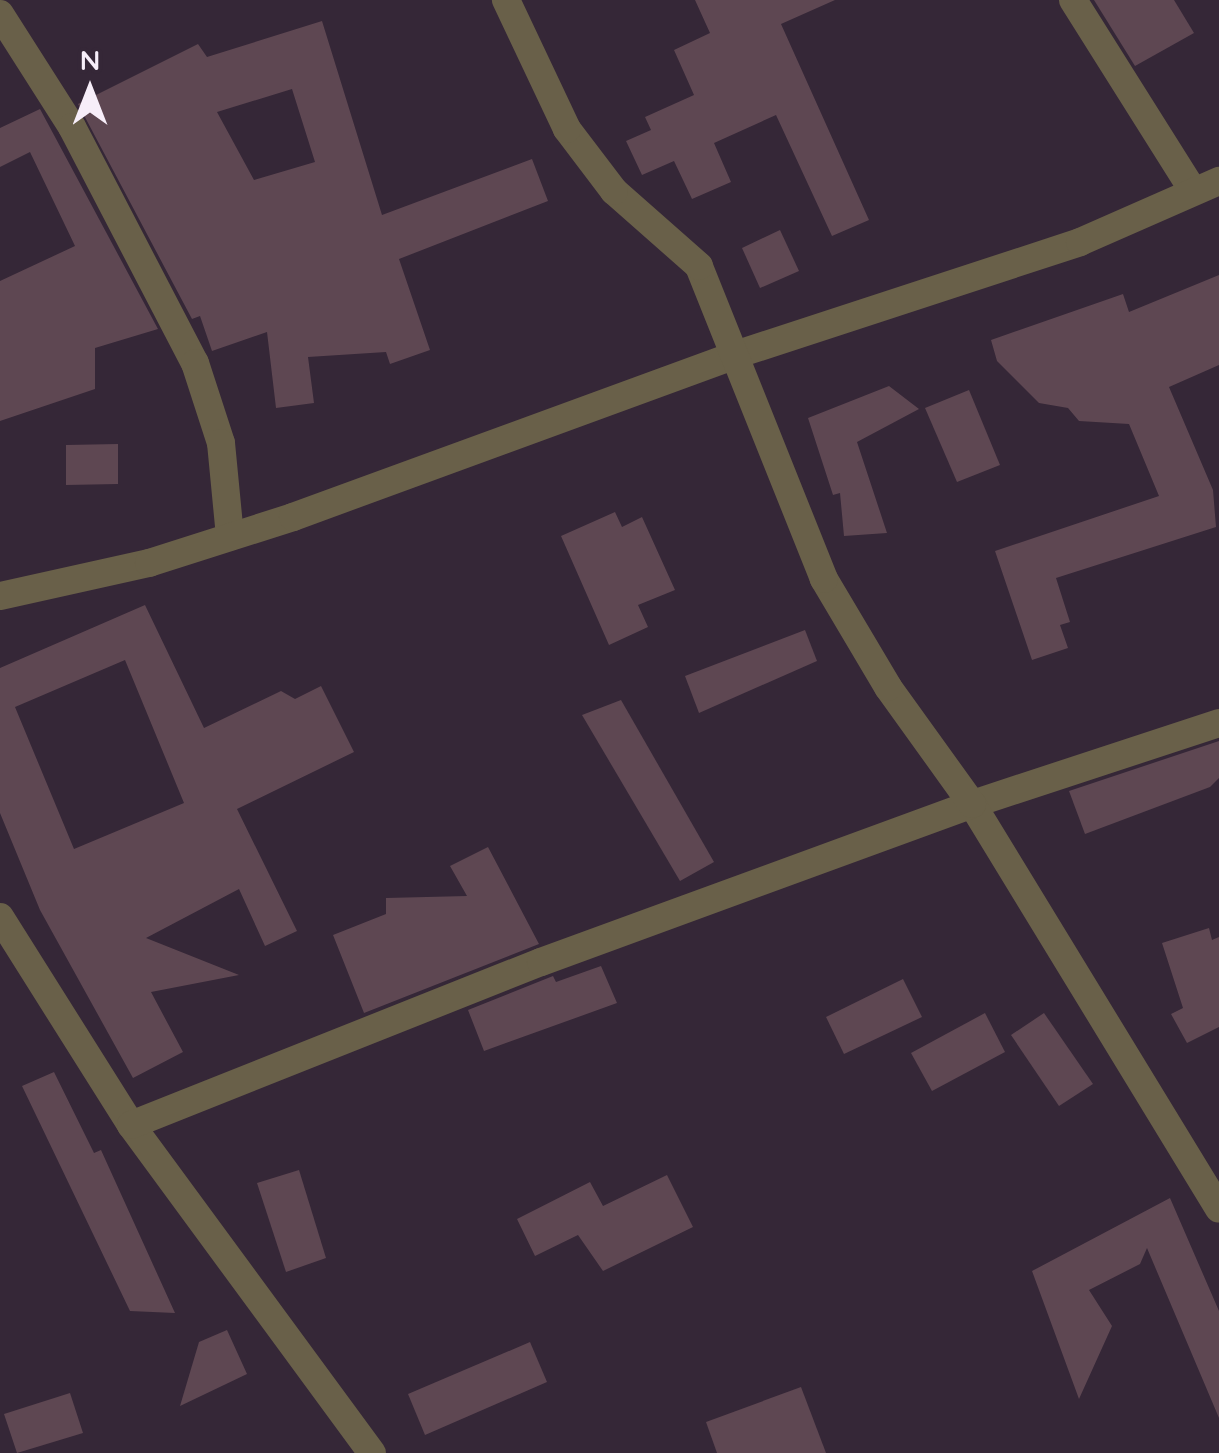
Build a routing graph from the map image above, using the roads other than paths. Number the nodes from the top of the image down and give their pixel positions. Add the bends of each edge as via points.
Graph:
1 (506, 0) edge
2 (1072, 0) edge
3 (0, 14) edge
4 (1206, 185) edge
5 (738, 354) junction
6 (230, 537) junction
7 (0, 596) edge
8 (1219, 723) edge
9 (972, 804) junction
10 (0, 917) edge
11 (131, 1125) junction
12 (1219, 1209) edge
13 (372, 1453) edge

1 - 5 street via 568,129 614,191 699,266
2 - 4 street
3 - 6 street via 72,127 195,363 221,443
4 - 5 street via 1080,242
5 - 6 street
5 - 9 street via 824,579 888,686
6 - 7 street via 40,592
8 - 9 street
9 - 11 street via 541,962
9 - 12 street
10 - 11 street
11 - 13 street

